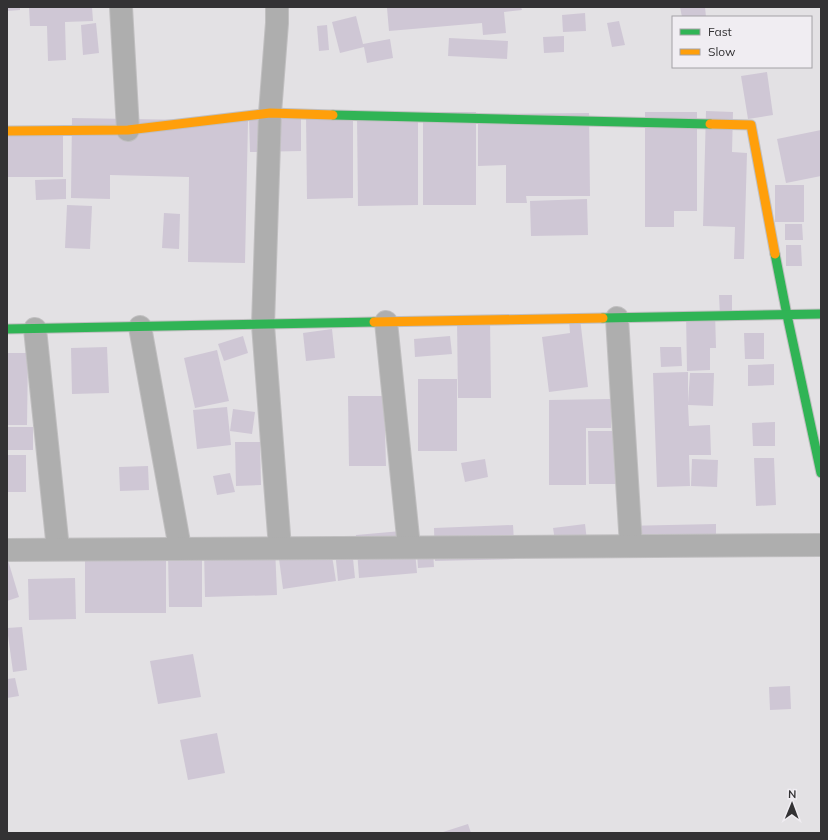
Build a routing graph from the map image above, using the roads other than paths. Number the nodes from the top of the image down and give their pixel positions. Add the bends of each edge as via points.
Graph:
1 (121, 7) edge
2 (277, 7) edge
3 (270, 113) junction
4 (7, 130) edge
5 (128, 130) junction
6 (821, 314) edge
7 (786, 315) junction
8 (617, 318) junction
9 (386, 322) junction
10 (263, 325) junction
11 (140, 327) junction
12 (35, 329) junction
13 (7, 330) edge
14 (821, 473) edge
15 (821, 545) edge
16 (631, 546) junction
17 (409, 547) junction
18 (180, 548) junction
19 (280, 548) junction
20 (58, 549) junction
21 (7, 550) edge

1 - 5 street
2 - 3 street
3 - 5 street
3 - 7 street via 752,125
3 - 10 street
4 - 5 street
6 - 7 street
7 - 8 street
7 - 14 street
8 - 9 street
8 - 16 street
9 - 10 street
9 - 17 street
10 - 11 street
10 - 19 street
11 - 12 street
11 - 18 street
12 - 13 street
12 - 20 street
15 - 16 street
16 - 17 street
17 - 19 street
18 - 19 street
18 - 20 street
20 - 21 street

